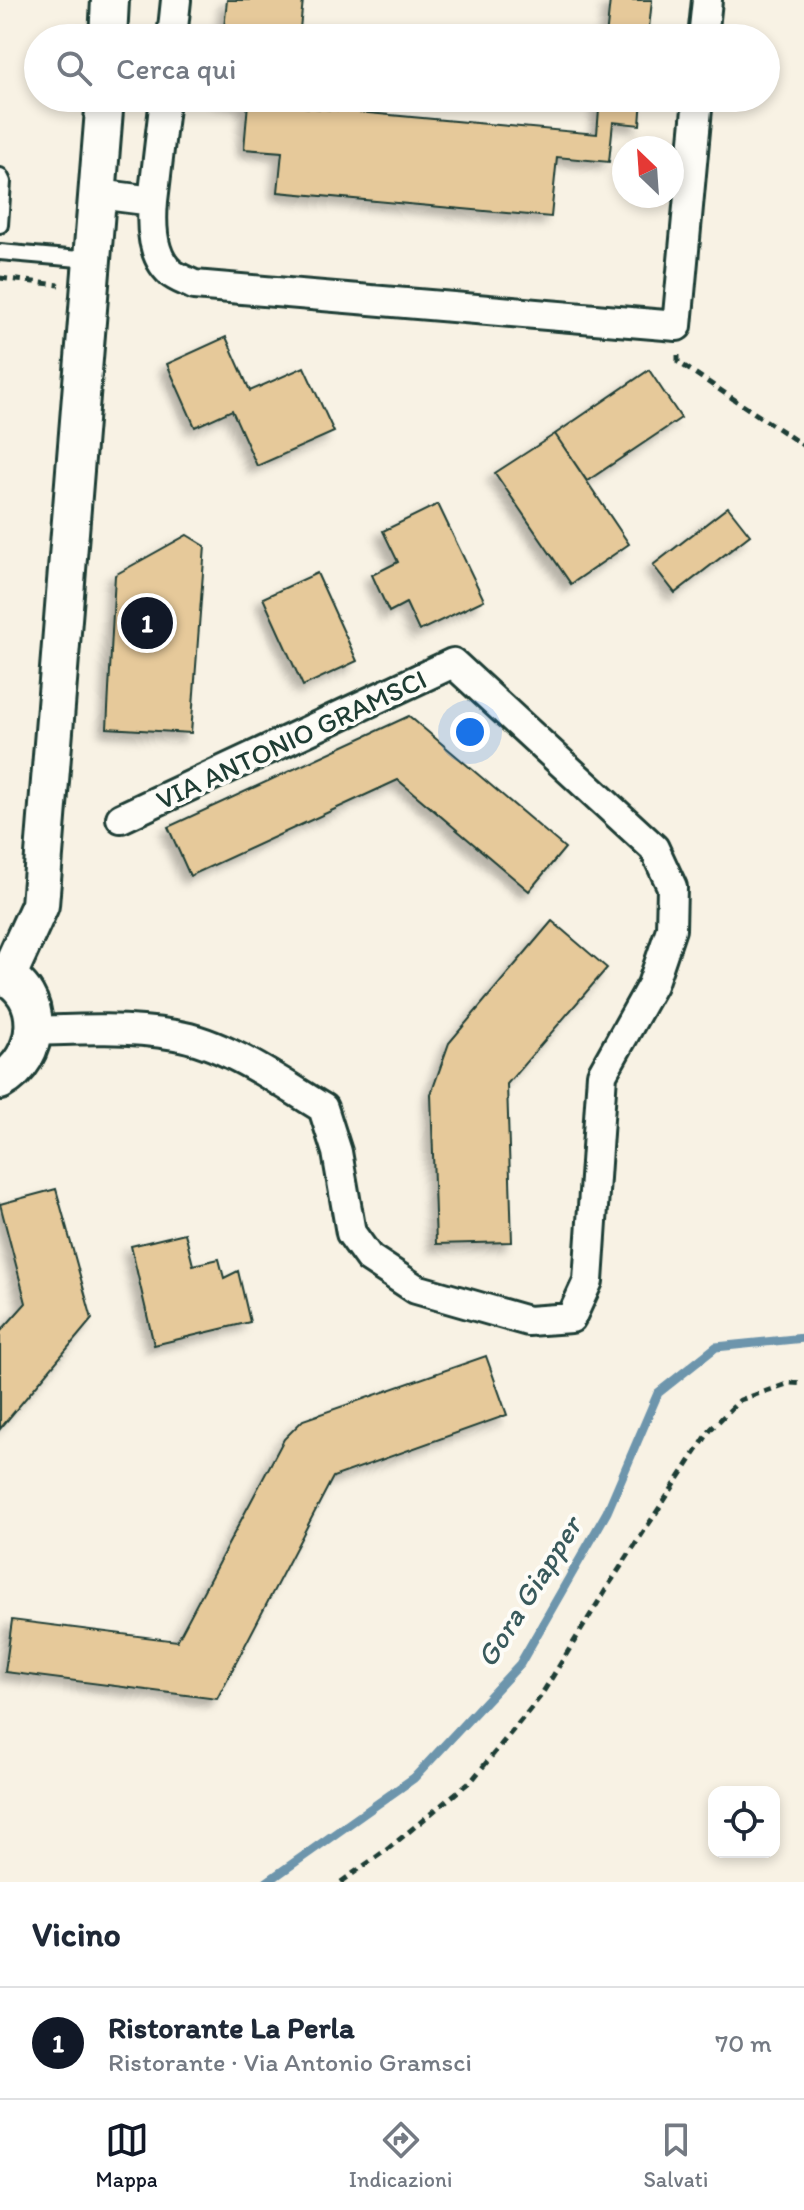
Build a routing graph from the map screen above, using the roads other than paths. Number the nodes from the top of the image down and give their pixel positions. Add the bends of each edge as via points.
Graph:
1 (110, 0) edge
2 (176, 0) edge
3 (707, 0) edge
4 (109, 24) edge
5 (173, 24) edge
6 (704, 24) edge
7 (104, 112) edge
8 (163, 112) edge
9 (697, 112) edge
10 (0, 176) edge
11 (98, 194) junction
12 (153, 201) junction
13 (0, 225) edge
14 (0, 252) edge
15 (92, 274) junction
16 (121, 818) dead end
17 (4, 975) edge
18 (35, 1031) junction
19 (0, 1081) edge

1 - 4 street
2 - 5 street
3 - 6 street
7 - 11 street
8 - 12 street
9 - 12 street via 677,326 194,285 170,272 158,251 151,228
10 - 13 lane
11 - 12 street
11 - 15 street
14 - 15 lane
15 - 17 street via 40,905
16 - 18 street, VIA ANTONIO GRAMSCI via 453,663 654,848 672,887 671,929 652,985 602,1074 588,1281 571,1318 528,1321 416,1289 369,1258 351,1233 337,1152 323,1108 241,1059 178,1035 108,1028
17 - 18 street via 27,997
18 - 19 street via 24,1060

